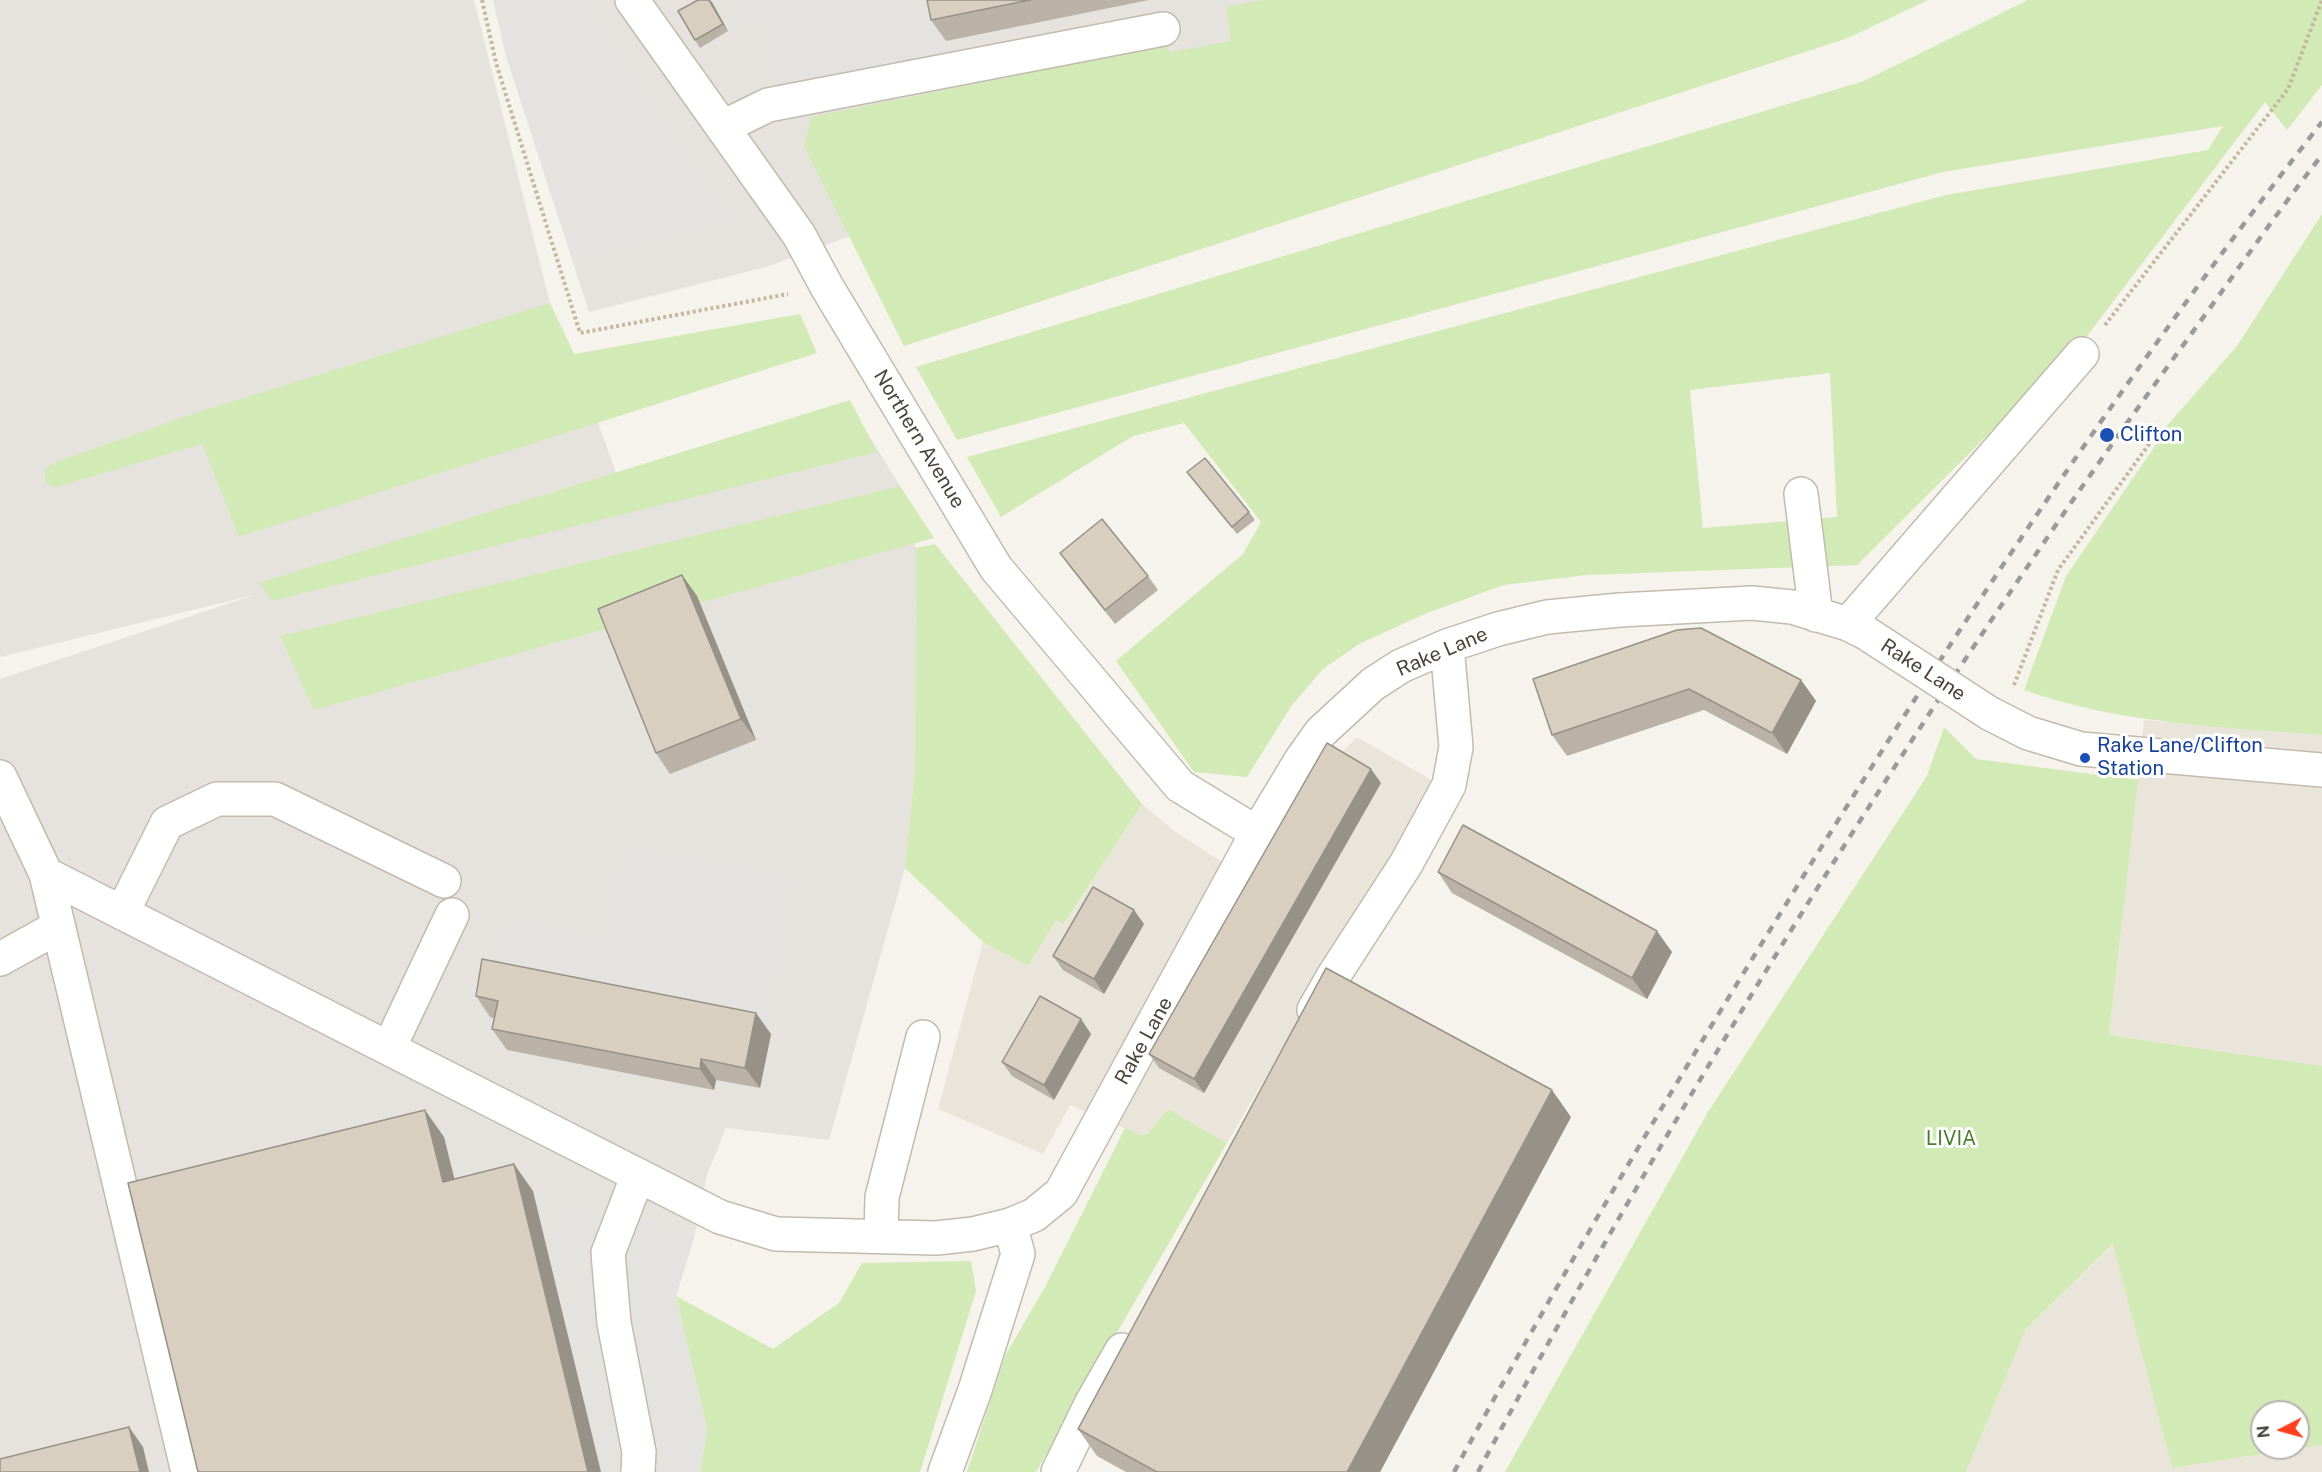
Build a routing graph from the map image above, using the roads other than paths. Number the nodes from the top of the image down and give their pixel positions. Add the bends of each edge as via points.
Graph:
1 (632, 0) edge
2 (1163, 29) dead end
3 (723, 127) junction
4 (2082, 354) road end
5 (1801, 494) dead end
6 (1816, 615) junction
7 (1857, 629) junction
8 (1447, 646) junction
9 (2322, 770) edge
10 (0, 777) edge
11 (1257, 833) junction
12 (46, 874) junction
13 (444, 881) dead end
14 (122, 913) junction
15 (452, 915) dead end
16 (58, 927) junction
17 (0, 959) edge
18 (1300, 1035) edge
19 (923, 1037) dead end
20 (388, 1048) junction
21 (638, 1175) junction
22 (1011, 1225) junction
23 (881, 1237) junction
24 (1137, 1324) edge
25 (188, 1472) edge
26 (638, 1472) edge
27 (945, 1472) edge
28 (1058, 1472) edge

1 - 3 street, Northern Avenue
2 - 3 street via 768,105
3 - 11 street, Northern Avenue via 800,235 827,287 996,568 1180,786
4 - 7 street
5 - 6 street
6 - 7 street, Rake Lane
6 - 8 street, Rake Lane via 1792,607 1752,603 1620,610 1547,617
7 - 9 street, Rake Lane, bridge via 2028,734 2081,749
8 - 11 street, Rake Lane via 1401,666 1373,684 1320,732
8 - 18 street via 1456,747 1449,785 1406,864
10 - 12 street
11 - 22 street, Rake Lane via 1061,1193 1034,1215
12 - 14 street, Rake Lane
12 - 16 street
13 - 14 street via 275,800 217,799 167,823
14 - 20 street, Rake Lane
15 - 20 street
16 - 17 street
16 - 25 street
19 - 23 street via 882,1197
20 - 21 street, Rake Lane
21 - 23 street, Rake Lane via 720,1217 776,1234
21 - 26 street via 608,1253 614,1323 639,1452
22 - 23 street, Rake Lane via 936,1238
22 - 27 street via 1018,1254
24 - 28 street

